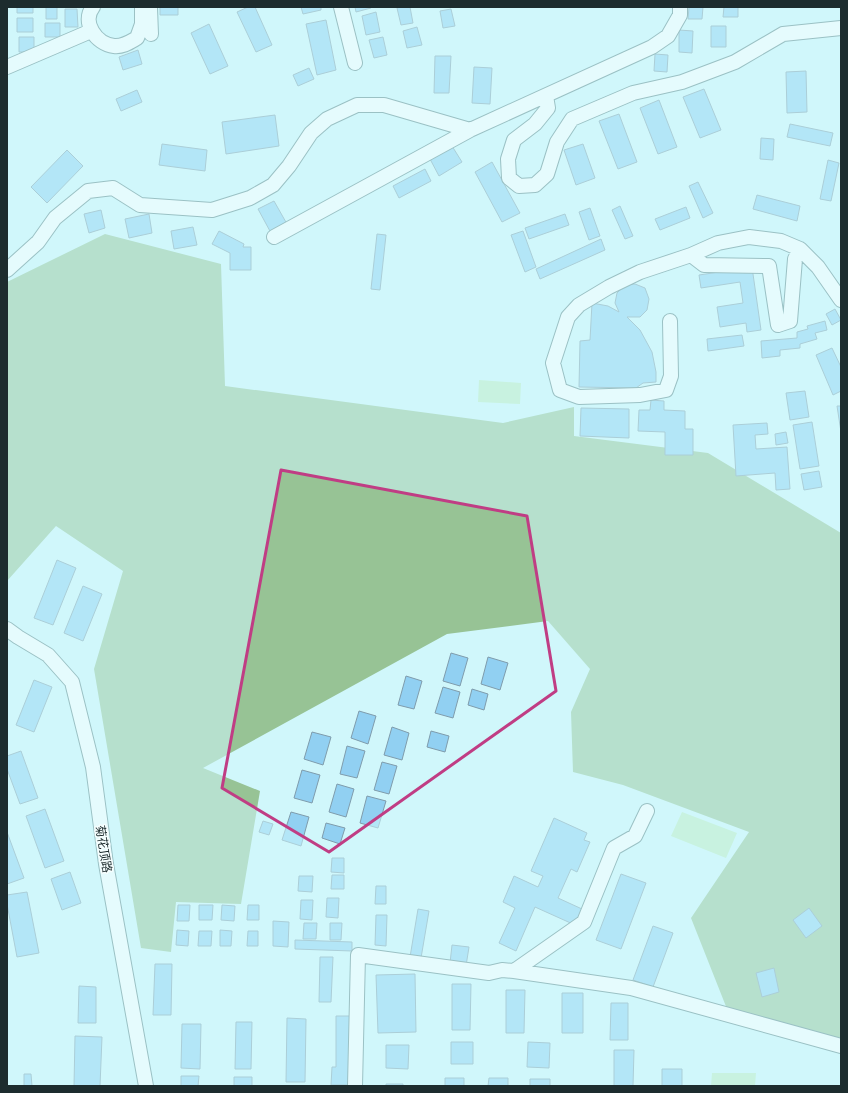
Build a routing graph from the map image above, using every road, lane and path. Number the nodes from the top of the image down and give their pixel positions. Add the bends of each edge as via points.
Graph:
1 (93, 7) edge
2 (142, 7) edge
3 (150, 7) edge
4 (341, 7) edge
5 (680, 7) edge
6 (841, 28) edge
7 (91, 31) junction
8 (151, 34) dead end
9 (355, 63) dead end
10 (7, 67) edge
11 (546, 96) junction
12 (470, 130) junction
13 (274, 237) dead end
14 (800, 249) junction
15 (690, 255) junction
16 (7, 270) edge
17 (841, 300) edge
18 (670, 321) dead end
19 (11, 634) edge
20 (647, 811) dead end
21 (514, 971) junction
22 (841, 1046) edge
23 (146, 1086) edge
24 (355, 1086) edge

1 - 7 street via 88,22
2 - 7 street via 142,24 137,38 126,44 113,46 102,42
3 - 8 street
4 - 9 street
5 - 11 street via 680,15 668,36 652,47
6 - 11 street via 783,34 735,62 682,82 633,93 572,119 557,142 547,174 535,185 519,186 509,178 508,159 514,140 535,124 548,108
7 - 10 street
11 - 12 street
12 - 13 street
12 - 16 street via 384,105 357,105 327,119 310,134 273,185 250,198 212,210 140,205 113,188 88,190 55,218 38,242
14 - 15 street via 780,241 748,237 718,243
14 - 15 street via 795,259 790,321 778,325 769,266 704,265
14 - 17 street via 818,267
15 - 18 street via 640,272 579,305 568,317 554,363 560,390 579,397 640,395 666,390 671,376
19 - 23 street, 菊花顶路 via 48,655 72,682 93,767 106,864
20 - 21 street via 635,836 614,848 584,922
21 - 22 street via 631,988
21 - 24 street via 489,973 358,955

